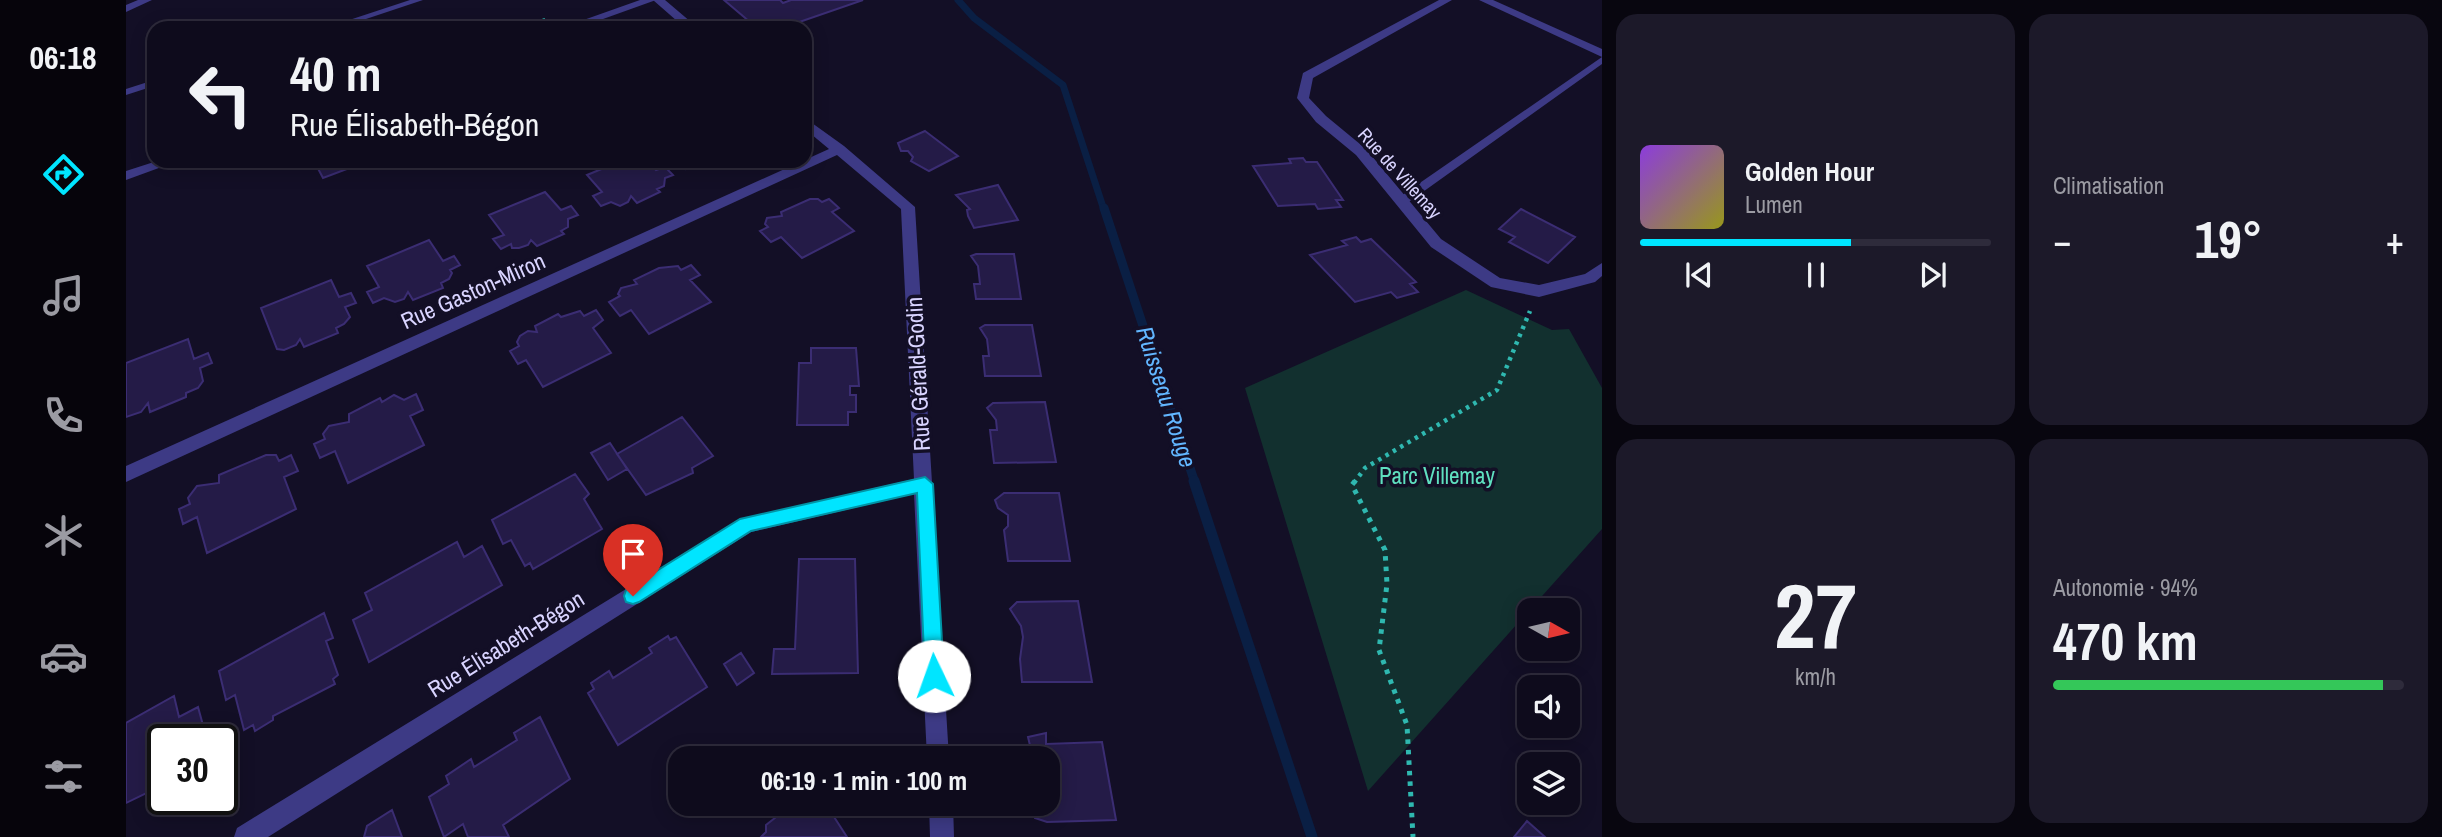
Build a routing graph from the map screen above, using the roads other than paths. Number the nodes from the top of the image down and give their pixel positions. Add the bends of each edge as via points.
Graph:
1 (147, 0) edge
2 (419, 0) edge
3 (651, 0) edge
4 (658, 0) edge
5 (1447, 0) edge
6 (1484, 0) edge
7 (126, 9) edge
8 (352, 21) edge
9 (588, 21) edge
10 (684, 21) edge
11 (1602, 53) edge
12 (1602, 60) edge
13 (147, 85) edge
14 (126, 92) edge
15 (812, 128) edge
16 (839, 149) junction
17 (812, 161) edge
18 (150, 168) edge
19 (797, 168) edge
20 (126, 176) edge
21 (1402, 201) junction
22 (1602, 268) edge
23 (126, 474) edge
24 (925, 484) junction
25 (937, 746) edge
26 (941, 816) edge
27 (246, 837) edge
28 (942, 837) edge

1 - 7 street
2 - 8 lane
3 - 9 street
4 - 10 street
5 - 21 street, Rue de Villemay via 1307,76 1303,98 1361,152
6 - 11 street
12 - 21 lane
13 - 14 lane
15 - 16 street, Rue Gérald-Godin
16 - 17 street, Rue Gaston-Miron
16 - 24 street, Rue Gérald-Godin via 908,207
18 - 20 street
19 - 23 street, Rue Gaston-Miron
21 - 22 street, Rue de Villemay via 1436,243 1496,283 1539,291 1590,278
24 - 25 street, Rue Gérald-Godin
24 - 27 street, Rue Élisabeth-Bégon via 747,525
26 - 28 street

